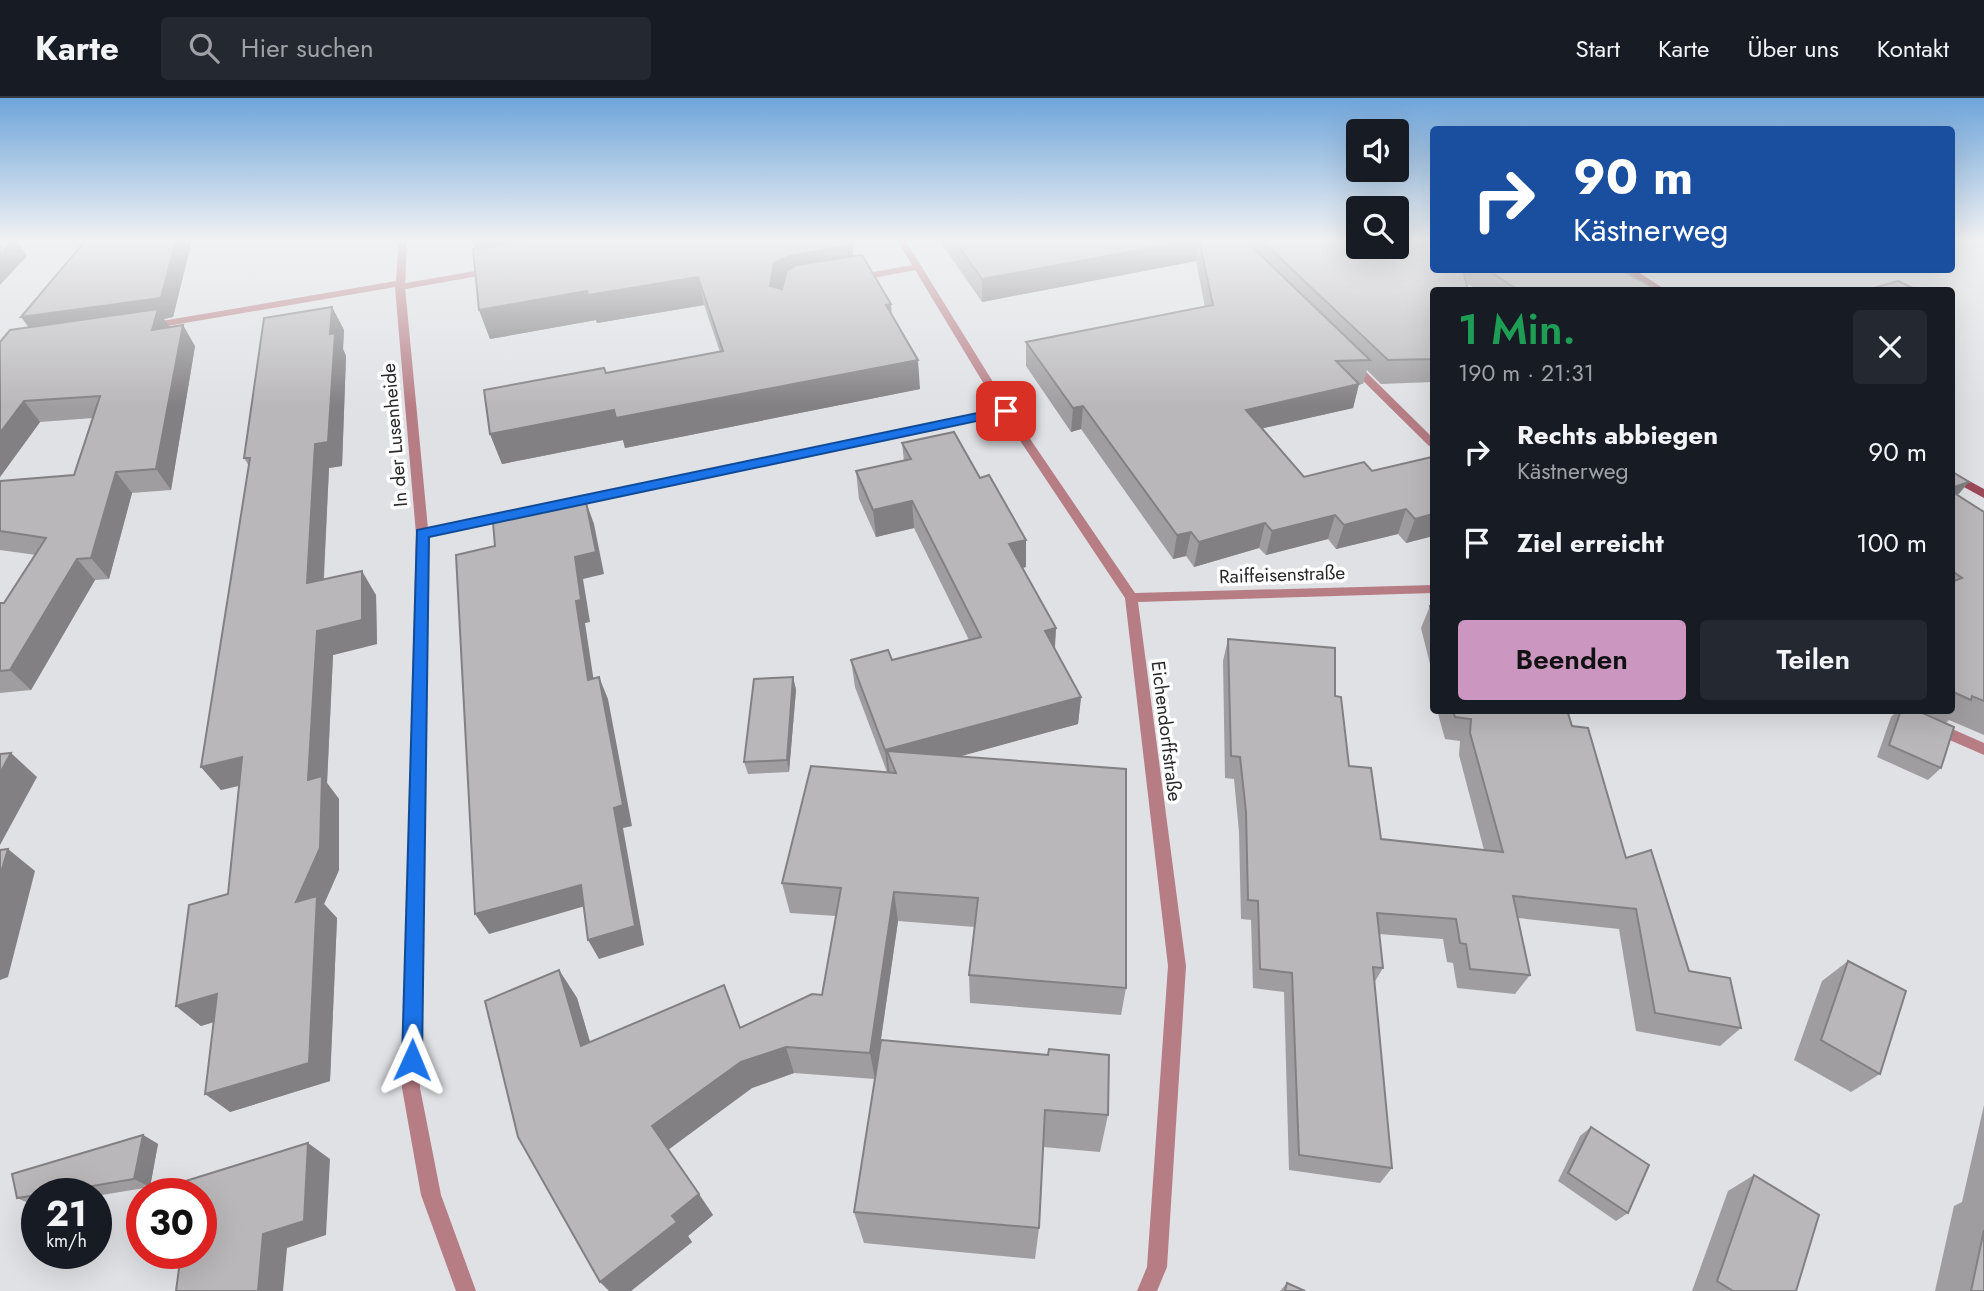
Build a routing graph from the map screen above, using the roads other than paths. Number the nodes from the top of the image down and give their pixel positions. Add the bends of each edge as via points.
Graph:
1 (335, 296) edge
2 (401, 296) edge
3 (936, 296) edge
4 (134, 329) edge
5 (1344, 357) edge
6 (1006, 411) junction
7 (1430, 441) edge
8 (1955, 477) edge
9 (1984, 494) edge
10 (422, 534) junction
11 (1430, 589) edge
12 (1131, 598) junction
13 (1921, 721) edge
14 (1984, 748) edge
15 (466, 1291) edge
16 (1147, 1291) edge

1 - 4 street
2 - 10 street, In der Lusenheide
3 - 6 street, Eichendorffstraße
5 - 7 street
6 - 10 street
6 - 12 street, Eichendorffstraße
8 - 9 street
10 - 15 street, In der Lusenheide via 411,1088 431,1195
11 - 12 street, Raiffeisenstraße
12 - 16 street, Eichendorffstraße via 1177,966 1157,1266
13 - 14 street

